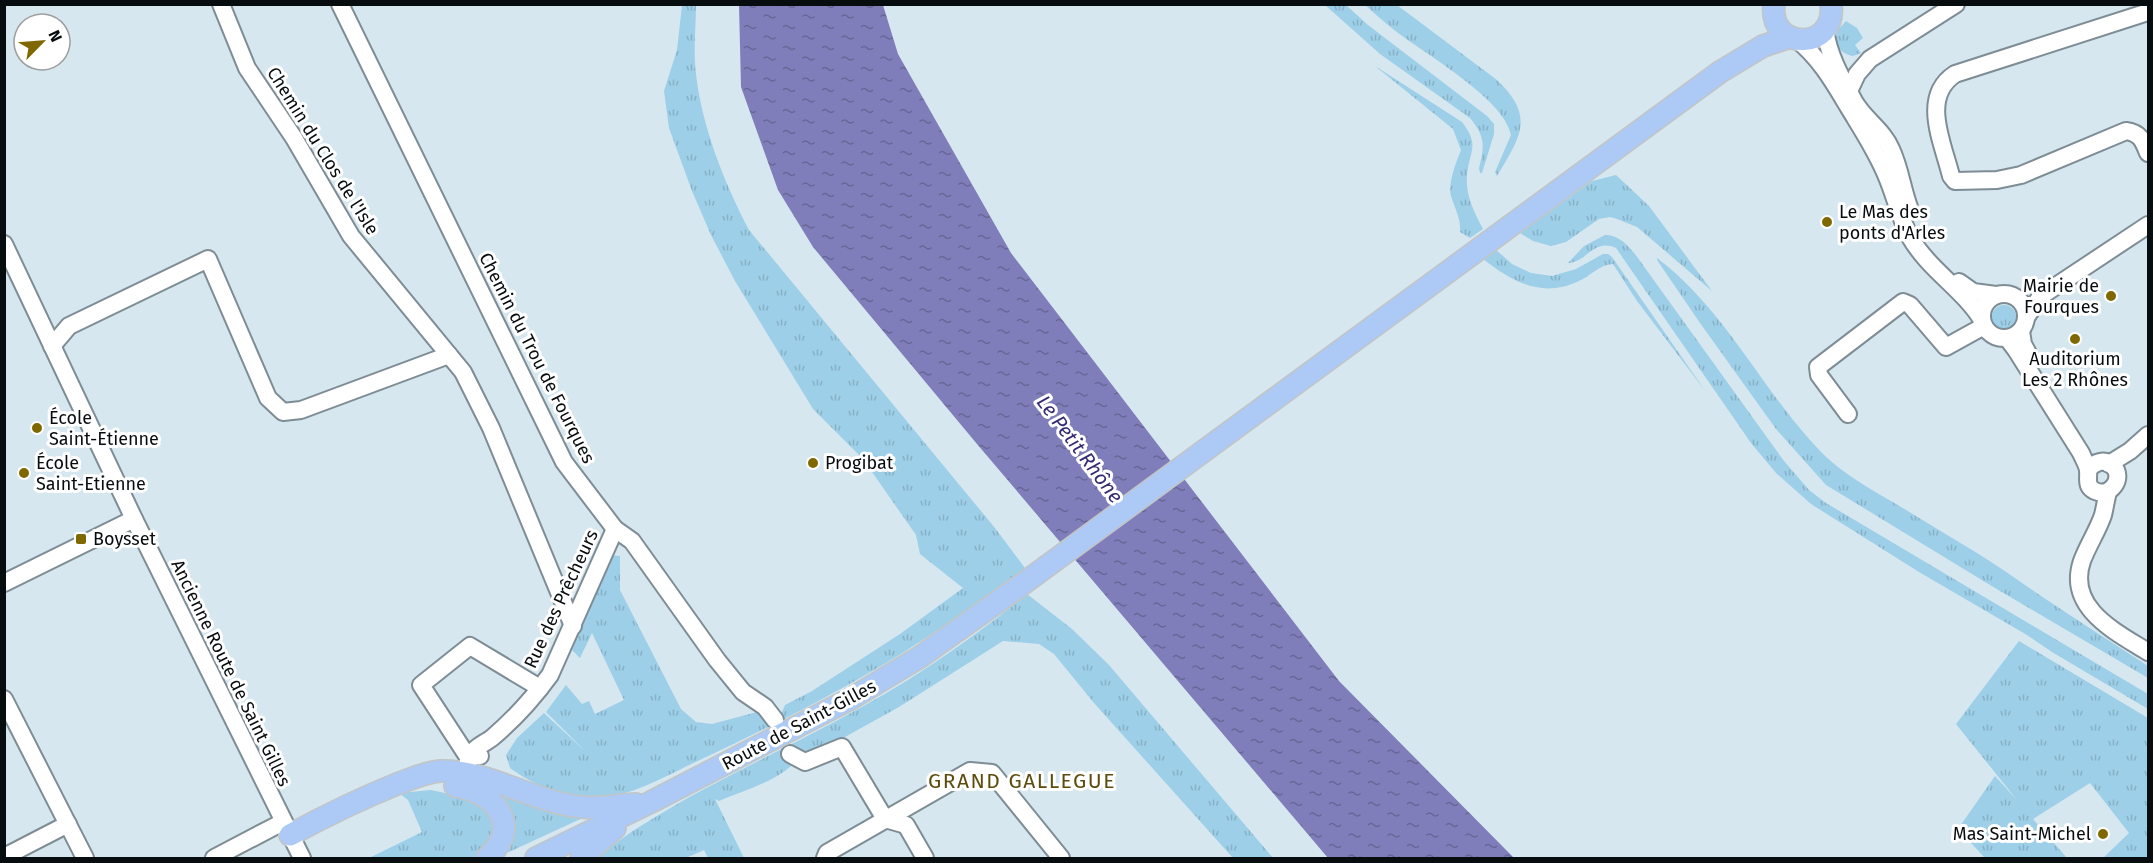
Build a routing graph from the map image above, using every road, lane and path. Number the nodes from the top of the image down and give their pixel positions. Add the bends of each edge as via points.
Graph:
1 (222, 4) edge
2 (340, 4) edge
3 (1831, 4) edge
4 (1956, 4) edge
5 (1774, 11) edge
6 (2148, 12) edge
7 (1825, 30) junction
8 (1793, 38) junction
9 (1720, 72) junction
10 (1849, 91) junction
11 (2148, 153) edge
12 (2148, 225) edge
13 (4, 244) edge
14 (1996, 295) junction
15 (2015, 297) junction
16 (2042, 297) junction
17 (1983, 323) junction
18 (2018, 329) junction
19 (52, 346) junction
20 (449, 355) junction
21 (1848, 414) dead end
22 (2148, 435) edge
23 (2103, 467) junction
24 (2102, 492) junction
25 (134, 519) junction
26 (615, 529) junction
27 (4, 583) edge
28 (573, 626) junction
29 (2148, 652) edge
30 (540, 688) junction
31 (4, 699) edge
32 (775, 720) dead end
33 (489, 746) junction
34 (790, 754) dead end
35 (473, 775) junction
36 (652, 802) junction
37 (885, 819) junction
38 (68, 824) junction
39 (287, 829) junction
40 (826, 856) edge
41 (4, 857) edge
42 (85, 858) edge
43 (214, 858) edge
44 (302, 858) edge
45 (487, 858) edge
46 (536, 858) edge
47 (581, 858) edge
48 (925, 858) edge
49 (1060, 858) edge

1 - 20 street, Chemin du Clos de l'Isle via 248,68 351,236
2 - 26 street, Chemin du Trou de Fourques via 564,462
3 - 7 main road
4 - 10 street via 1870,59
5 - 8 main road via 1777,25
5 - 9 main road
6 - 11 street via 1955,74 1940,88 1936,115 1955,181 2021,175 2126,131 2142,137
7 - 8 main road via 1812,39
7 - 10 street via 1832,57
8 - 9 main road via 1763,46
8 - 17 street via 1821,64 1872,144 1910,237 1927,261 1975,306
9 - 36 main road, Route de Saint-Gilles via 920,657 852,698
10 - 14 street via 1891,147 1914,220 1932,255 1973,292
12 - 16 street
13 - 19 street, Ancienne Route de Saint Gilles
14 - 15 street
14 - 17 street via 1985,305
15 - 16 street
15 - 18 street via 2022,303
16 - 18 street
17 - 18 street via 2000,338
17 - 21 street via 1946,347 1903,302 1818,367 1818,375
18 - 23 street via 2016,350 2081,453
19 - 20 street via 69,326 208,259 268,398 283,412 301,410
19 - 25 street, Ancienne Route de Saint Gilles
20 - 28 street, Chemin du Clos de l'Isle via 463,372 491,428
22 - 23 street
23 - 24 street via 2117,480 2116,485
23 - 24 street via 2087,480
24 - 29 street via 2103,515 2081,563 2080,590 2088,609
25 - 27 street
25 - 39 street, Ancienne Route de Saint Gilles
26 - 28 street, Rue des Prêcheurs
26 - 32 street, Chemin du Trou de Fourques via 632,542 743,692 765,707
28 - 30 street, Rue des Prêcheurs
30 - 33 street, Rue des Prêcheurs
30 - 35 street via 470,646 421,685 461,747
31 - 38 street
33 - 35 street
33 - 35 street, Rue des Prêcheurs via 479,746
34 - 37 street via 805,762 842,747
35 - 36 main road via 580,807
35 - 39 main road via 440,784 391,787
35 - 45 main road via 501,814 504,832 498,849
36 - 46 main road, Route de Saint-Gilles
36 - 47 main road
37 - 40 street
37 - 48 street via 906,825
37 - 49 street via 970,771 992,773
38 - 41 street
38 - 42 street
39 - 43 street
39 - 44 street, Ancienne Route de Saint Gilles

